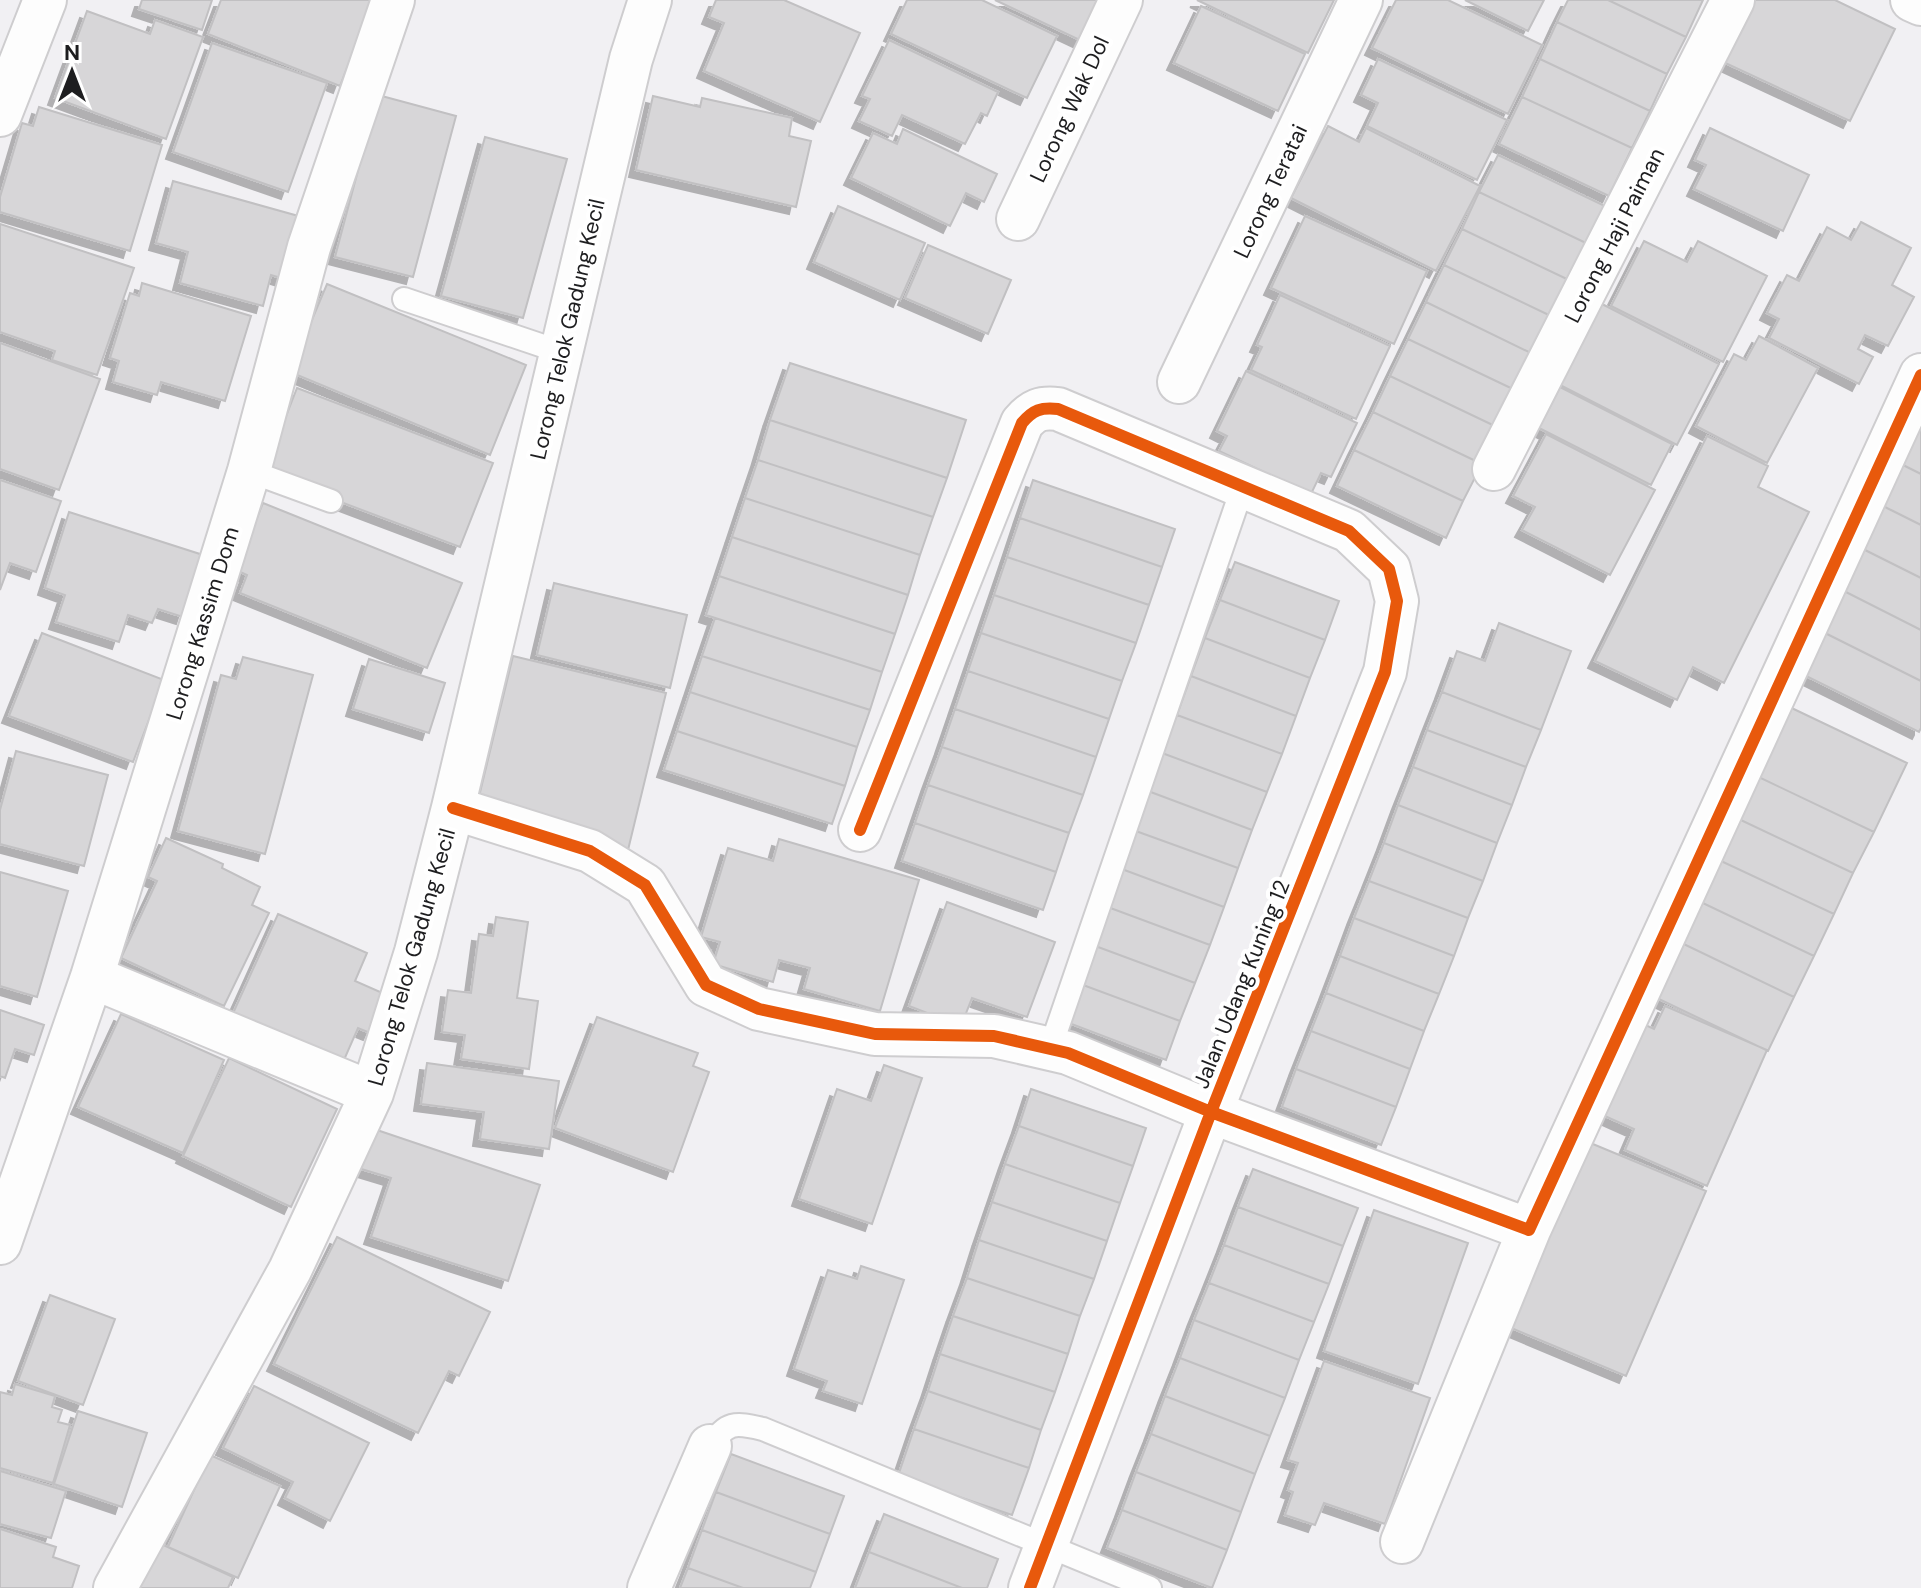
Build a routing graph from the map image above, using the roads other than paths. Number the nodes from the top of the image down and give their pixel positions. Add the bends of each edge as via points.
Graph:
1 (45, 0) edge
2 (393, 0) edge
3 (650, 0) edge
4 (1121, 0) edge
5 (1361, 0) edge
6 (1733, 0) edge
7 (1912, 0) edge
8 (1921, 4) edge
9 (0, 115) edge
10 (1018, 219) dead end
11 (404, 299) dead end
12 (561, 352) junction
13 (1921, 375) edge
14 (1179, 382) dead end
15 (1494, 469) dead end
16 (249, 471) junction
17 (1243, 486) junction
18 (331, 501) dead end
19 (453, 808) junction
20 (860, 830) dead end
21 (92, 977) junction
22 (1050, 1049) junction
23 (372, 1093) junction
24 (1211, 1112) junction
25 (1529, 1230) junction
26 (0, 1243) edge
27 (710, 1446) joint
28 (1402, 1542) dead end
29 (1048, 1547) junction
30 (115, 1588) edge
31 (649, 1588) edge
32 (1030, 1588) edge
33 (1150, 1588) edge

1 - 9 street
2 - 16 street, Lorong Kassim Dom via 309,247
3 - 12 street, Lorong Telok Gadung Kecil
4 - 10 street, Lorong Wak Dol
5 - 14 street, Lorong Teratai
6 - 15 street, Lorong Haji Paiman
7 - 8 street
11 - 12 lane
12 - 19 street, Lorong Telok Gadung Kecil
13 - 25 street
16 - 18 lane
16 - 21 street, Lorong Kassim Dom
17 - 20 street via 1058,409 1031,412 1022,423
17 - 22 lane
17 - 24 street, Jalan Udang Kuning 12 via 1349,531 1389,569 1397,601 1385,672
19 - 22 street via 590,851 645,885 706,985 759,1009 875,1034 994,1036
19 - 23 street, Lorong Telok Gadung Kecil
21 - 23 street
21 - 26 street, Lorong Kassim Dom
22 - 24 street
23 - 30 street, Lorong Telok Gadung Kecil via 290,1270
24 - 25 street
24 - 29 street, Jalan Udang Kuning 12
25 - 28 street
27 - 29 lane via 722,1430 734,1425 763,1429
27 - 31 street
29 - 32 street, Jalan Udang Kuning 12
29 - 33 lane

